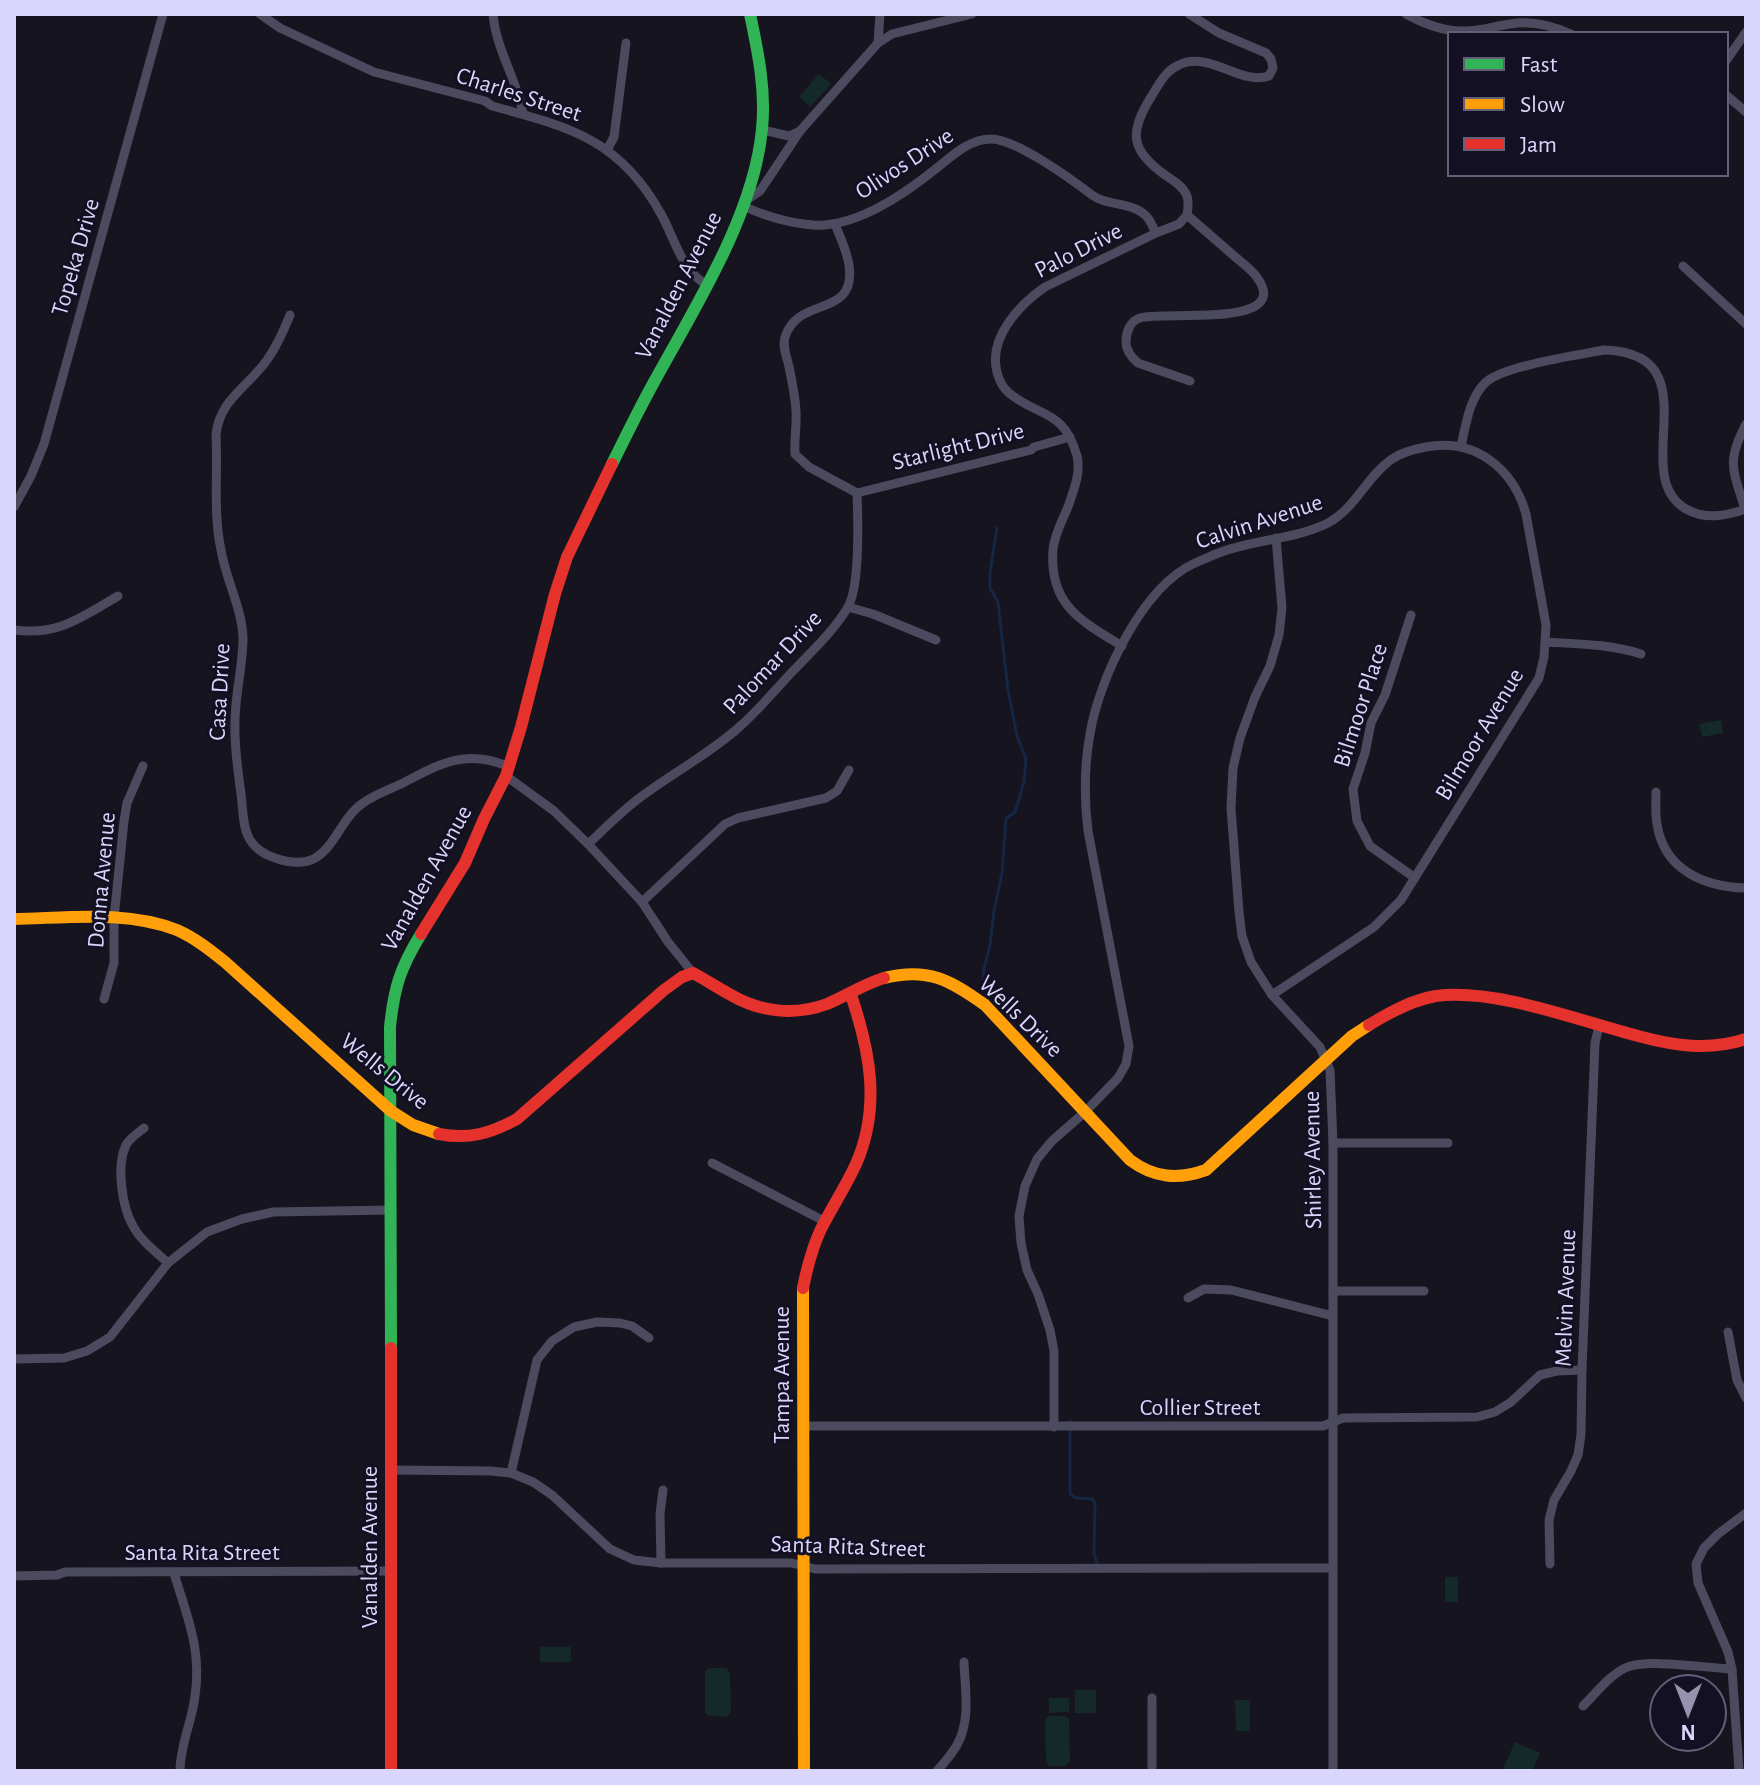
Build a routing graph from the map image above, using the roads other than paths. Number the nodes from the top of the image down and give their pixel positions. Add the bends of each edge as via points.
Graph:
1 (163, 14) edge
2 (260, 14) edge
3 (493, 14) edge
4 (750, 14) edge
5 (880, 14) edge
6 (972, 14) edge
7 (1189, 14) edge
8 (1406, 14) edge
9 (1567, 32) edge
10 (1746, 32) edge
11 (626, 43) dead end
12 (878, 43) junction
13 (1728, 58) edge
14 (1728, 97) edge
15 (1746, 112) edge
16 (523, 114) junction
17 (762, 130) junction
18 (800, 131) junction
19 (607, 150) junction
20 (744, 204) junction
21 (1187, 215) junction
22 (835, 224) junction
23 (1156, 233) junction
24 (1683, 266) dead end
25 (707, 285) junction
26 (290, 315) dead end
27 (1746, 324) edge
28 (1190, 381) dead end
29 (1746, 424) edge
30 (1070, 437) junction
31 (1461, 446) junction
32 (857, 493) junction
33 (14, 507) edge
34 (1745, 509) edge
35 (1276, 538) junction
36 (118, 596) dead end
37 (848, 607) junction
38 (1411, 615) dead end
39 (14, 630) edge
40 (936, 640) dead end
41 (1546, 642) junction
42 (1122, 646) junction
43 (1641, 654) dead end
44 (143, 766) dead end
45 (849, 770) dead end
46 (507, 771) junction
47 (1656, 792) dead end
48 (588, 844) junction
49 (1415, 878) junction
50 (1746, 888) edge
51 (642, 902) junction
52 (114, 918) junction
53 (14, 919) edge
54 (693, 973) junction
55 (851, 995) junction
56 (1272, 995) junction
57 (104, 999) dead end
58 (1599, 1026) junction
59 (1746, 1039) edge
60 (1327, 1061) junction
61 (391, 1111) junction
62 (1085, 1112) junction
63 (144, 1128) dead end
64 (1333, 1143) junction
65 (1448, 1143) dead end
66 (712, 1163) dead end
67 (391, 1210) junction
68 (824, 1221) junction
69 (168, 1263) junction
70 (1333, 1291) junction
71 (1424, 1291) dead end
72 (1188, 1298) dead end
73 (1333, 1316) junction
74 (1728, 1332) dead end
75 (649, 1338) dead end
76 (14, 1359) edge
77 (1582, 1370) junction
78 (1746, 1398) edge
79 (1333, 1423) junction
80 (803, 1426) junction
81 (1054, 1427) junction
82 (392, 1470) junction
83 (511, 1473) junction
84 (663, 1490) dead end
85 (1746, 1513) edge
86 (661, 1563) junction
87 (1550, 1564) dead end
88 (804, 1567) junction
89 (1333, 1568) junction
90 (391, 1571) junction
91 (174, 1573) junction
92 (14, 1576) edge
93 (964, 1662) dead end
94 (1732, 1669) junction
95 (1152, 1698) dead end
96 (1583, 1706) dead end
97 (180, 1771) edge
98 (391, 1771) edge
99 (804, 1771) edge
100 (937, 1771) edge
101 (1152, 1771) edge
102 (1333, 1771) edge
103 (1739, 1771) edge

1 - 33 street, Topeka Drive via 44,444
2 - 16 street, Charles Street via 374,72
3 - 16 street
4 - 17 main road, Vanalden Avenue via 760,61
5 - 12 street
6 - 12 street via 892,34
7 - 21 street via 1266,53 1273,68 1261,79 1199,61 1181,63 1166,72 1138,117 1142,154 1179,184 1186,195
8 - 9 street via 1442,29 1534,23
10 - 13 street
11 - 19 street via 614,137
12 - 18 street
14 - 15 street
16 - 19 street, Charles Street via 572,130
17 - 18 street via 789,136
17 - 20 main road, Vanalden Avenue
18 - 20 street via 760,191
19 - 25 street, Charles Street via 649,194 687,268
20 - 22 street, Olivos Drive via 778,219
20 - 25 main road, Vanalden Avenue
21 - 23 street, Palo Drive
21 - 28 street via 1255,274 1264,294 1253,310 1143,316 1131,324 1126,342 1131,357
22 - 23 street, Olivos Drive via 879,208 958,151 991,139 1021,149 1100,201 1131,206 1146,216
22 - 32 street via 849,264 845,292 795,319 783,347 796,410 795,454
23 - 30 street, Palo Drive via 1045,287 1031,297 999,340 995,364 1007,392 1058,420
24 - 27 street
25 - 46 main road, Vanalden Avenue via 567,557
26 - 46 street, Casa Drive via 268,359 217,421 220,547 243,636 235,720 245,831 268,856 309,860 333,843 362,803 440,764 483,758
29 - 34 street via 1733,460
30 - 32 street, Starlight Drive
30 - 42 street via 1078,473 1053,548 1054,578 1065,603 1082,622
31 - 34 street via 1475,396 1500,373 1619,350 1645,360 1661,384 1663,472 1673,497 1682,507 1713,517
31 - 35 street, Calvin Avenue via 1413,449 1392,459 1331,522
31 - 41 street, Bilmoor Avenue via 1499,467 1521,497 1545,612
32 - 37 street, Palomar Drive via 856,577
35 - 42 street, Calvin Avenue via 1232,548 1181,572 1142,611
35 - 56 street, Shirley Avenue via 1279,635 1240,738 1231,808 1242,936
36 - 39 street via 62,627
37 - 40 street
37 - 48 street, Palomar Drive via 757,711
38 - 49 street, Bilmoor Place via 1353,789 1357,821 1370,846
41 - 43 street via 1602,645
41 - 49 street, Bilmoor Avenue via 1539,678
42 - 62 street, Calvin Avenue via 1090,732 1084,799 1129,1046 1118,1078
44 - 52 street, Donna Avenue via 127,803
45 - 51 street via 837,791 826,798 725,824
46 - 48 street, Casa Drive
46 - 61 main road, Vanalden Avenue via 465,863 405,959 394,991
47 - 50 street via 1657,827 1672,860 1708,883
48 - 51 street, Casa Drive
49 - 56 street, Bilmoor Avenue via 1374,927
51 - 54 street, Casa Drive
52 - 53 main road, Wells Drive
52 - 57 street, Donna Avenue via 114,963
52 - 61 main road, Wells Drive via 169,927 193,939
54 - 55 main road, Wells Drive via 731,996 771,1010 817,1008
54 - 61 main road, Wells Drive via 664,990 517,1119 489,1132 447,1137
55 - 62 main road, Wells Drive via 871,983 911,974 958,986 985,1005
55 - 68 main road, Tampa Avenue via 869,1057 872,1105 856,1163
56 - 60 street, Shirley Avenue
58 - 59 main road, Wells Drive via 1692,1048
58 - 60 main road, Wells Drive via 1506,999 1436,997 1379,1018
58 - 77 street, Melvin Avenue
60 - 62 main road, Wells Drive via 1216,1163 1183,1178 1155,1176 1138,1167
60 - 64 street, Shirley Avenue
61 - 67 main road, Vanalden Avenue
62 - 81 street, Calvin Avenue via 1037,1159 1019,1216 1027,1270 1052,1340
63 - 69 street via 127,1143 122,1156 123,1202 133,1226
64 - 65 street
64 - 70 street, Shirley Avenue
66 - 68 street
67 - 69 street via 273,1212 242,1219 207,1232
67 - 82 main road, Vanalden Avenue
68 - 80 main road, Tampa Avenue via 802,1297
69 - 76 street via 110,1337 64,1358
70 - 71 street
70 - 73 street, Shirley Avenue
72 - 73 street via 1204,1289 1231,1290
73 - 79 street, Shirley Avenue
74 - 78 street
75 - 83 street via 632,1326 597,1322 574,1327 552,1341 537,1360
77 - 79 street, Collier Street via 1540,1375 1511,1402 1477,1417 1343,1418
77 - 87 street, Melvin Avenue via 1578,1455 1554,1500
79 - 81 street, Collier Street
79 - 89 street, Shirley Avenue
80 - 81 street, Collier Street
80 - 88 main road, Tampa Avenue
82 - 83 street, Santa Rita Street
82 - 90 main road, Vanalden Avenue
83 - 86 street, Santa Rita Street via 552,1495 610,1549 634,1560
84 - 86 street
85 - 94 street via 1704,1548 1696,1564 1698,1583
86 - 88 street, Santa Rita Street
88 - 89 street, Santa Rita Street
88 - 99 main road, Tampa Avenue
89 - 102 street, Shirley Avenue
90 - 91 street, Santa Rita Street
90 - 98 main road, Vanalden Avenue
91 - 92 street, Santa Rita Street
91 - 97 street via 198,1658
93 - 100 street via 963,1728
94 - 96 street via 1629,1666
94 - 103 street
95 - 101 street

